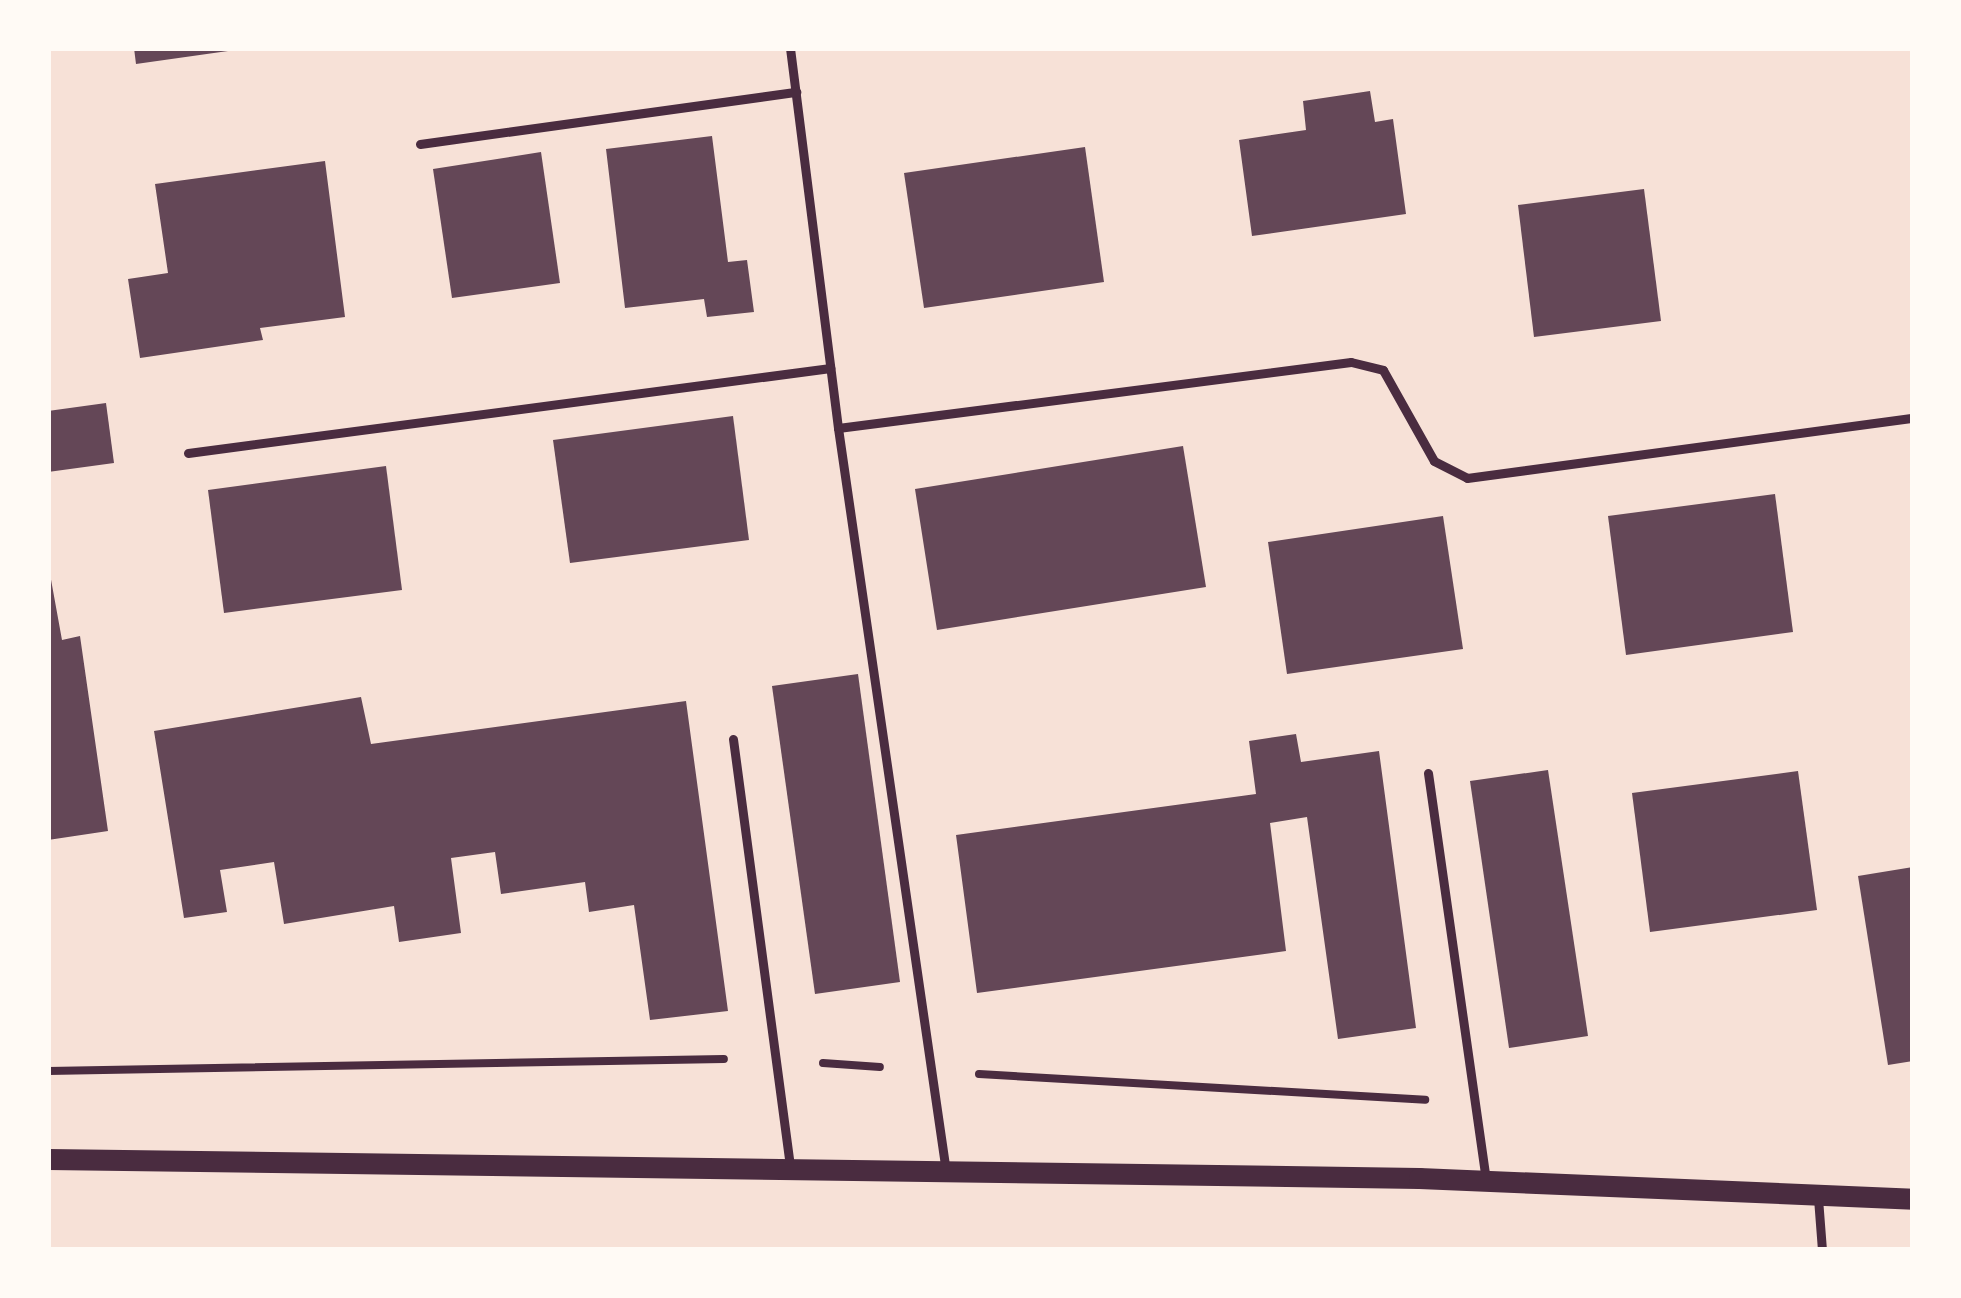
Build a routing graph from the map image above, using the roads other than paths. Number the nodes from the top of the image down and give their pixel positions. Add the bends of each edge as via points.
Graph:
1 (790, 48) edge
2 (796, 92) junction
3 (421, 144) dead end
4 (830, 368) junction
5 (1913, 418) edge
6 (838, 428) junction
7 (188, 453) dead end
8 (733, 739) dead end
9 (1428, 773) dead end
10 (54, 1163) edge
11 (790, 1172) junction
12 (947, 1175) junction
13 (1486, 1180) junction
14 (1818, 1198) junction
15 (1913, 1199) edge
16 (1822, 1250) edge

1 - 2 lane
2 - 3 lane
2 - 4 lane
4 - 6 lane
4 - 7 lane
5 - 6 lane via 1467,478 1434,461 1382,370 1351,362
6 - 12 lane
8 - 11 lane
9 - 13 lane
10 - 11 street
11 - 12 street
12 - 13 street
13 - 14 street
14 - 15 street
14 - 16 lane

